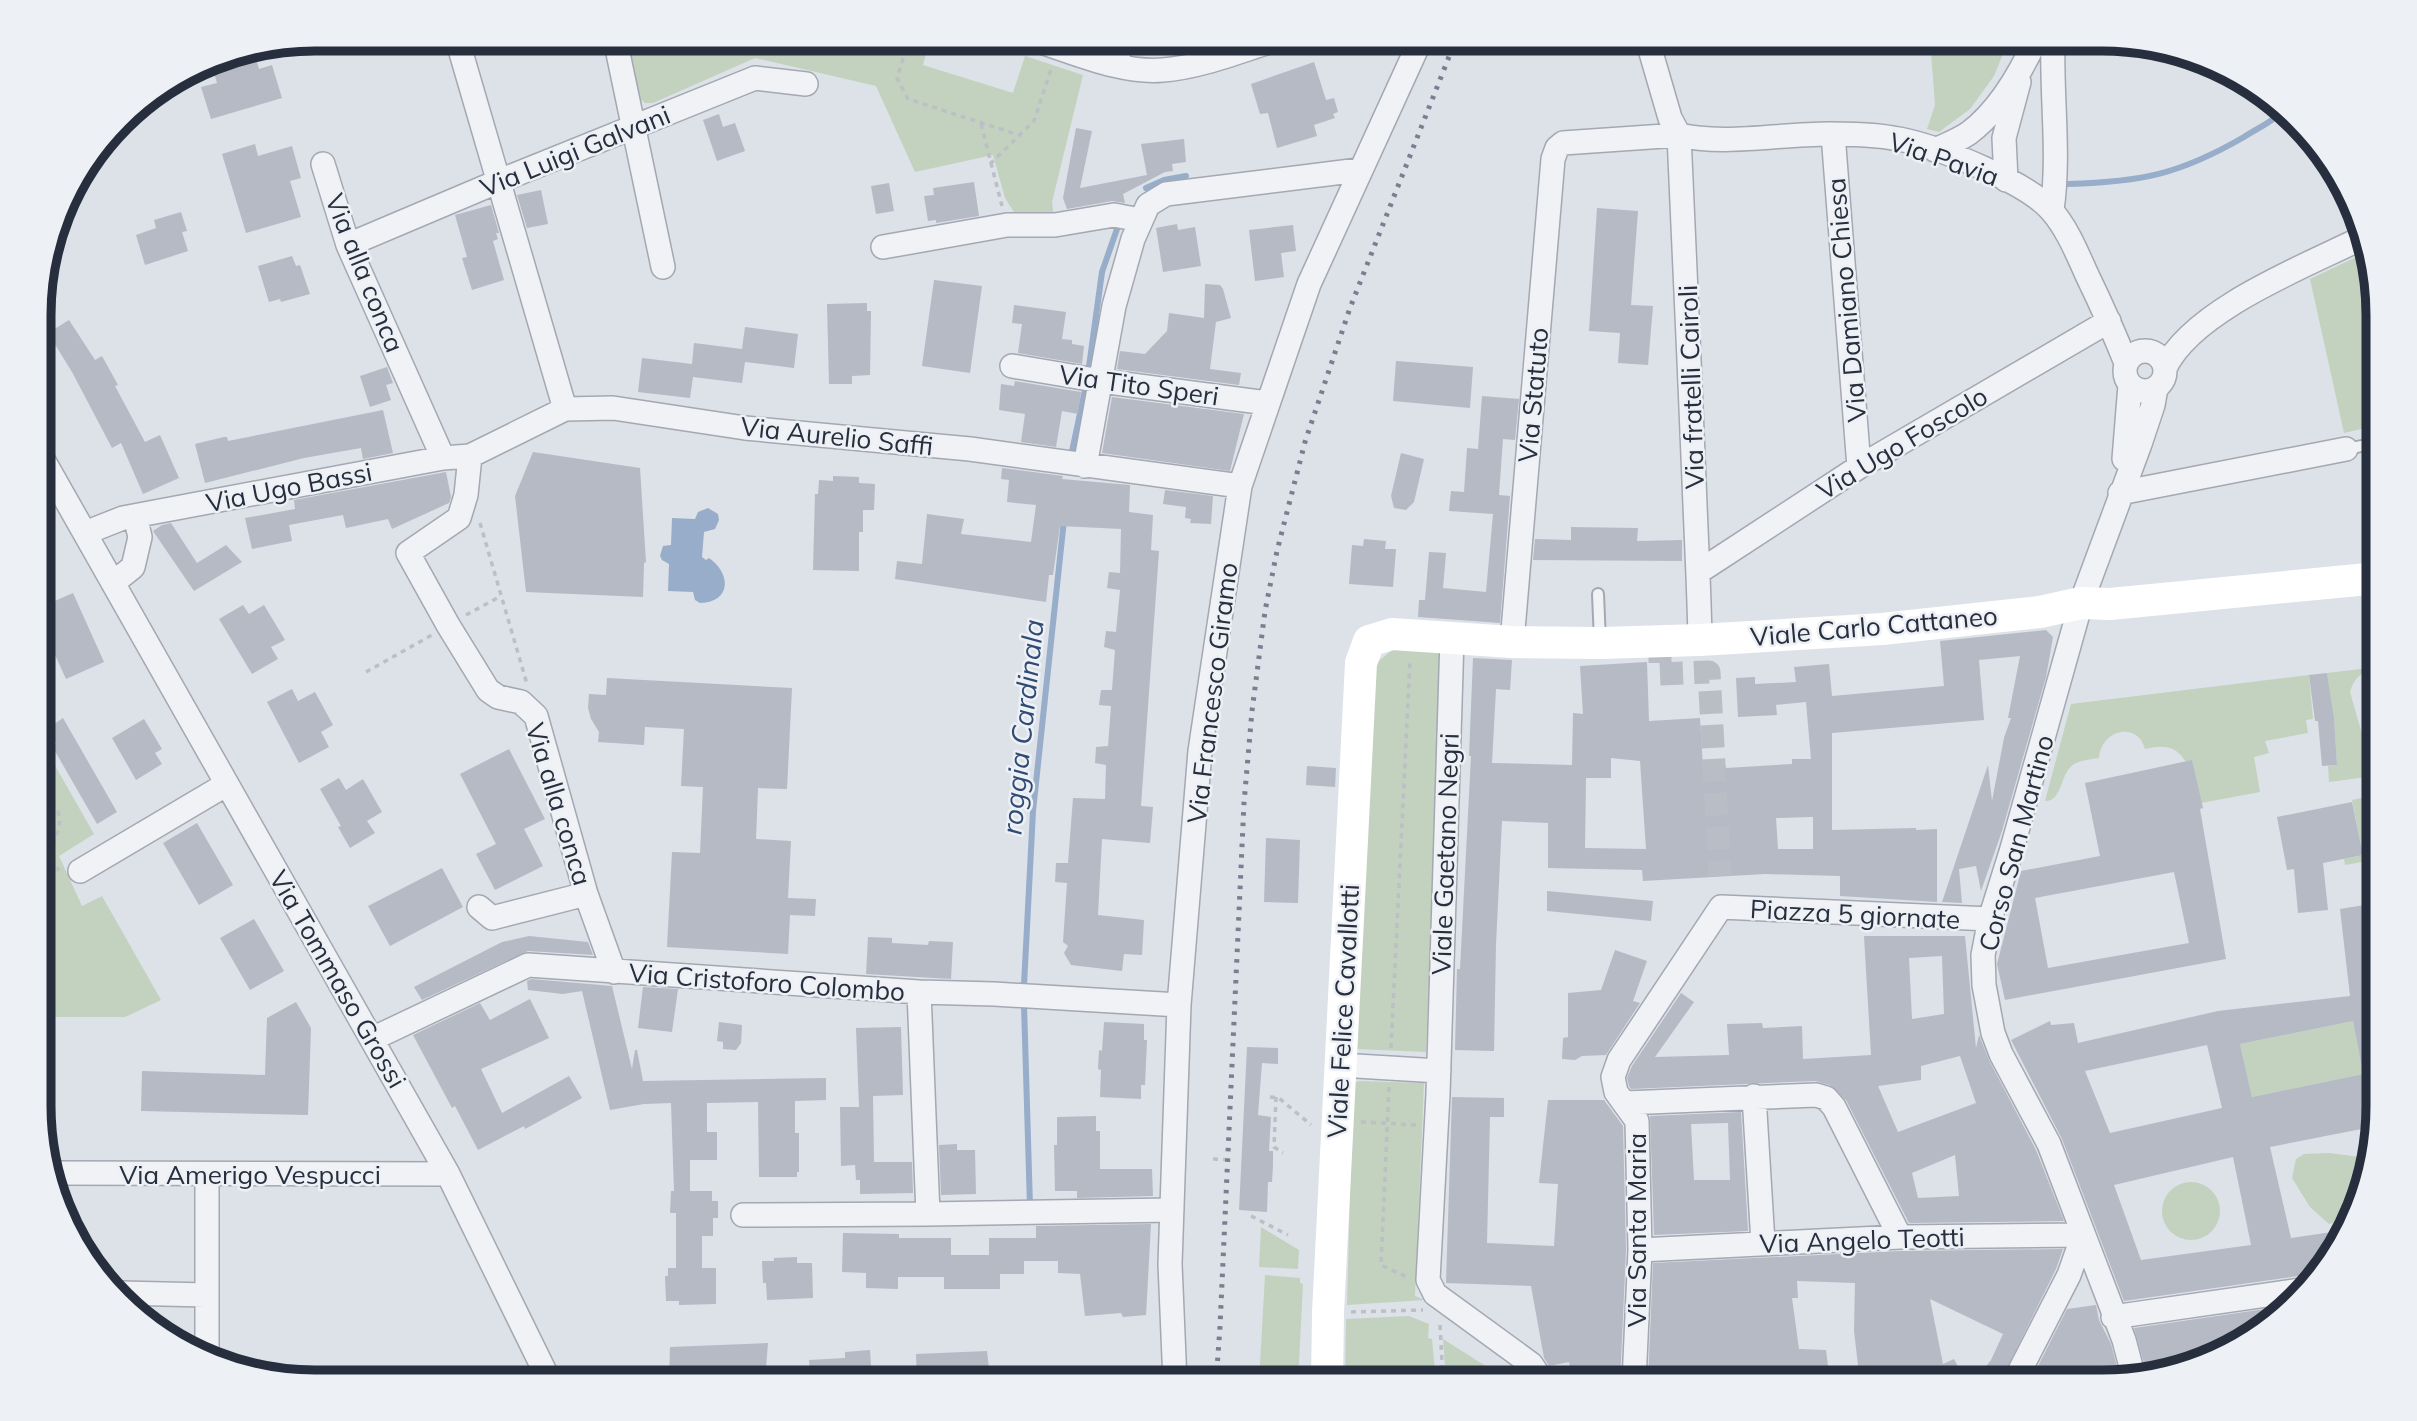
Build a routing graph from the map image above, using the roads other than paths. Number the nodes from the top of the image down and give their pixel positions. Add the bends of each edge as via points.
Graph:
1 (461, 51) edge
2 (618, 51) edge
3 (1072, 51) edge
4 (1117, 51) edge
5 (1234, 51) edge
6 (1414, 51) edge
7 (1651, 51) edge
8 (2030, 51) edge
9 (2053, 51) edge
10 (1120, 66) junction
11 (2021, 72) junction
12 (806, 83) dead end
13 (633, 127) junction
14 (1833, 134) junction
15 (1679, 135) junction
16 (1556, 148) joint
17 (1934, 150) junction
18 (323, 164) dead end
19 (1359, 170) junction
20 (2006, 180) junction
21 (497, 182) junction
22 (2052, 210) junction
23 (1140, 220) junction
24 (2356, 241) edge
25 (348, 245) junction
26 (883, 247) dead end
27 (663, 267) dead end
28 (2109, 321) junction
29 (2145, 363) junction
30 (1012, 366) dead end
31 (1101, 381) junction
32 (1267, 403) junction
33 (565, 409) junction
34 (2366, 445) edge
35 (2346, 449) joint
36 (470, 456) junction
37 (443, 458) junction
38 (1085, 466) junction
39 (1859, 467) junction
40 (51, 474) edge
41 (1240, 486) junction
42 (2120, 493) junction
43 (135, 516) junction
44 (85, 533) junction
45 (1700, 571) junction
46 (2366, 579) edge
47 (113, 583) junction
48 (1598, 594) dead end
49 (2081, 603) junction
50 (1452, 638) junction
51 (1700, 640) junction
52 (1369, 641) joint
53 (1512, 642) junction
54 (1601, 643) junction
55 (227, 784) junction
56 (80, 871) road end
57 (586, 894) junction
58 (479, 907) dead end
59 (1720, 907) joint
60 (1990, 919) junction
61 (614, 972) junction
62 (919, 992) junction
63 (1180, 1005) junction
64 (372, 1039) junction
65 (1340, 1065) junction
66 (1439, 1071) junction
67 (1754, 1096) junction
68 (1626, 1103) junction
69 (60, 1173) edge
70 (448, 1174) junction
71 (207, 1175) junction
72 (1172, 1210) junction
73 (743, 1214) dead end
74 (928, 1214) junction
75 (2083, 1236) junction
76 (1900, 1237) junction
77 (1763, 1243) junction
78 (1640, 1250) junction
79 (2290, 1292) edge
80 (128, 1293) edge
81 (206, 1295) junction
82 (2113, 1317) junction
83 (207, 1347) edge
84 (2132, 1369) edge
85 (544, 1370) edge
86 (1174, 1370) edge
87 (1327, 1370) edge
88 (1535, 1370) edge
89 (1635, 1370) edge
90 (2020, 1370) edge

1 - 21 street
2 - 13 street
3 - 10 street
4 - 10 street
5 - 10 street via 1174,68
6 - 19 street, Via Francesco Giramo
7 - 15 street, Via fratelli Cairoli
8 - 11 street
9 - 22 street via 2056,182
11 - 17 street via 1969,133
11 - 20 street via 2004,138
12 - 13 street, Via Luigi Galvani via 755,78
13 - 21 street, Via Luigi Galvani
13 - 27 street
14 - 15 street, Via Pavia
14 - 17 street, Via Pavia via 1883,136
14 - 39 street, Via Damiano Chiesa
15 - 16 street, Via Pavia via 1563,143
15 - 45 street, Via fratelli Cairoli
16 - 53 street, Via Statuto
17 - 20 street, Via Pavia
18 - 25 street, Via alla conca
19 - 23 street via 1166,194 1149,205
19 - 32 street, Via Francesco Giramo via 1309,284
20 - 22 street, Via Pavia
21 - 25 street, Via Luigi Galvani
21 - 33 street
22 - 28 street, Via Pavia via 2074,245
23 - 26 street via 1114,215 1055,225 1007,225
23 - 31 street via 1114,306
24 - 29 street via 2238,300
25 - 37 street, Via alla conca
28 - 29 street, Via Pavia
28 - 39 street, Via Ugo Foscolo
29 - 42 street, Via Pavia via 2128,425
30 - 31 street, Via Tito Speri
31 - 32 street, Via Tito Speri
31 - 38 street
32 - 41 street, Via Francesco Giramo
33 - 36 street, Via Aurelio Saffi
33 - 38 street, Via Aurelio Saffi via 613,408 745,428 970,449
34 - 35 lane
35 - 42 street
36 - 37 street, Via Aurelio Saffi
36 - 57 street, Via alla conca via 459,518 408,553 488,690 521,702 536,716
37 - 43 street, Via Ugo Bassi
38 - 41 street, Via Aurelio Saffi
39 - 45 street, Via Ugo Foscolo
40 - 44 street, Via Tommaso Grossi
41 - 63 street, Via Francesco Giramo via 1200,751
42 - 49 street, Via Pavia
43 - 44 street, Via Ugo Bassi
43 - 47 street via 140,537 134,567
44 - 47 street, Via Tommaso Grossi
45 - 51 street, Via fratelli Cairoli
46 - 49 street, Viale Carlo Cattaneo
47 - 55 street, Via Tommaso Grossi
48 - 54 lane
49 - 51 street, Viale Carlo Cattaneo via 2040,612 1882,629
49 - 60 street, Corso San Martino
50 - 52 street, Viale Carlo Cattaneo via 1392,634
50 - 53 street, Viale Carlo Cattaneo
50 - 66 street, Viale Gaetano Negri
51 - 54 street, Viale Carlo Cattaneo
52 - 65 street, Viale Felice Cavallotti via 1361,663
53 - 54 street, Viale Carlo Cattaneo
55 - 56 street
55 - 64 street, Via Tommaso Grossi
57 - 58 street via 492,918
57 - 61 street, Via alla conca
59 - 60 street, Piazza 5 giornate
59 - 68 street, Via Santa Maria via 1619,1060 1613,1077 1616,1091
60 - 75 street, Corso San Martino via 1983,955 1993,1032 2049,1144
61 - 62 street, Via Cristoforo Colombo
61 - 64 street, Via Cristoforo Colombo via 528,965
62 - 63 street, Via Cristoforo Colombo
62 - 74 street
63 - 72 street, Via Francesco Giramo
64 - 70 street, Via Tommaso Grossi
65 - 66 street
65 - 87 street, Viale Felice Cavallotti
66 - 88 street, Viale Gaetano Negri via 1428,1280 1435,1294
67 - 68 street
67 - 76 street via 1826,1098
67 - 77 street
68 - 78 street, Via Santa Maria via 1637,1121
69 - 71 street, Via Amerigo Vespucci
70 - 71 street, Via Amerigo Vespucci
70 - 85 street, Via Tommaso Grossi
71 - 81 street
72 - 74 street
72 - 86 street, Via Francesco Giramo
73 - 74 street
75 - 76 street, Via Angelo Teotti
75 - 82 street, Corso San Martino
75 - 90 street via 2069,1275
76 - 77 street, Via Angelo Teotti
77 - 78 street, Via Angelo Teotti
78 - 89 street, Via Santa Maria
79 - 82 street
80 - 81 street
81 - 83 street
82 - 84 street, Corso San Martino

